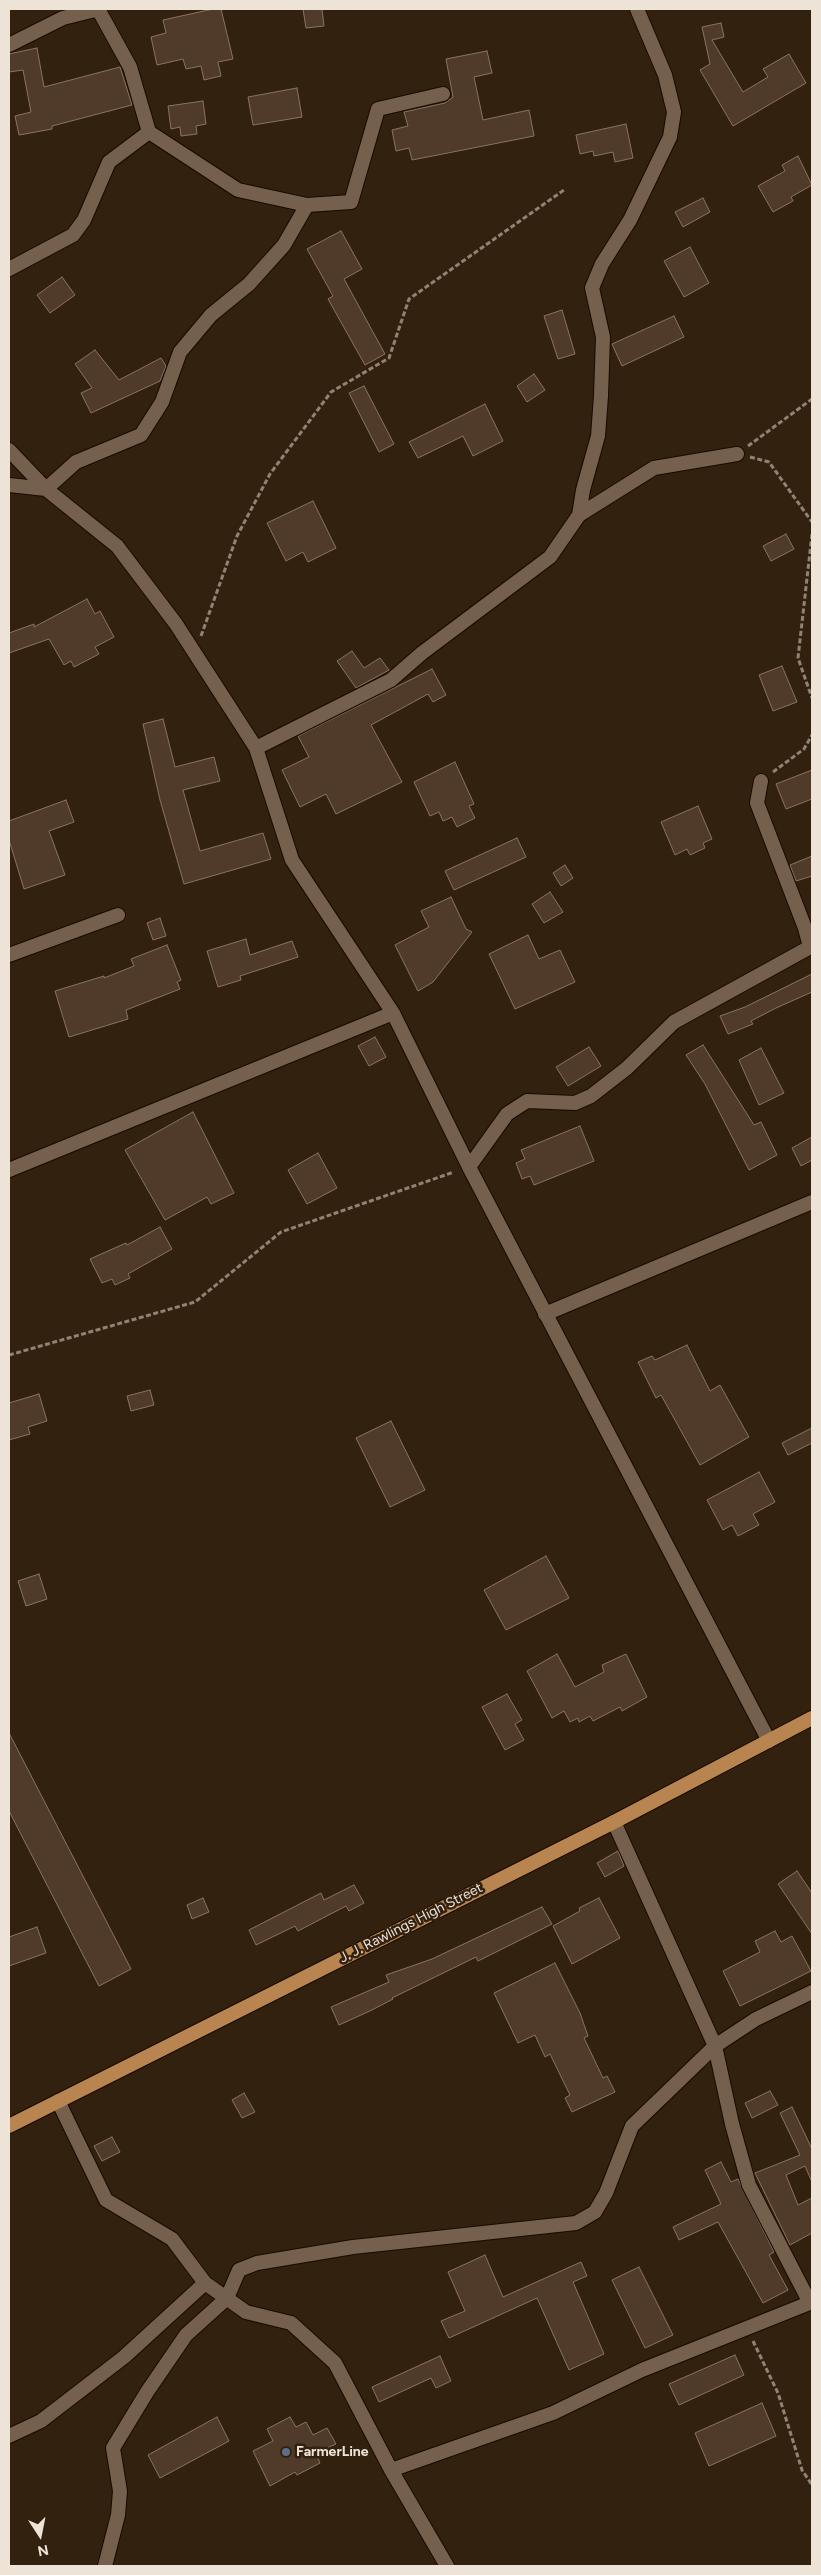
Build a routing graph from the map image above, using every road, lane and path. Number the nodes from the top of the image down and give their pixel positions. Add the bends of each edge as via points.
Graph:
1 (98, 9) edge
2 (637, 9) edge
3 (9, 45) edge
4 (443, 94) dead end
5 (149, 132) junction
6 (564, 190) dead end
7 (307, 205) junction
8 (9, 269) edge
9 (812, 399) edge
10 (9, 450) edge
11 (738, 454) junction
12 (9, 485) edge
13 (46, 489) junction
14 (578, 515) junction
15 (812, 522) edge
16 (812, 534) edge
17 (197, 656) junction
18 (812, 698) edge
19 (812, 735) edge
20 (256, 748) junction
21 (761, 781) joint
22 (118, 915) dead end
23 (811, 947) edge
24 (9, 955) edge
25 (393, 1013) junction
26 (469, 1167) junction
27 (9, 1170) edge
28 (812, 1202) edge
29 (545, 1314) junction
30 (9, 1355) edge
31 (812, 1718) edge
32 (769, 1741) junction
33 (614, 1822) junction
34 (812, 1992) edge
35 (715, 2046) junction
36 (58, 2101) junction
37 (9, 2126) edge
38 (206, 2283) junction
39 (227, 2298) junction
40 (811, 2302) edge
41 (746, 2329) junction
42 (9, 2436) edge
43 (391, 2470) junction
44 (812, 2486) edge
45 (105, 2566) edge
46 (447, 2566) edge

1 - 3 street via 63,18
1 - 5 street via 130,67
2 - 14 street via 664,76 674,112 670,138 592,288 603,338 602,396 598,436
4 - 7 street via 378,109 351,202
5 - 7 street via 238,190
5 - 8 street via 109,162 84,220 73,235
6 - 17 path via 409,299 389,358 331,392 270,474 241,528 199,642
7 - 13 street via 284,246 249,284 212,314 180,352 162,402 141,435 76,462
9 - 11 path
10 - 13 street
11 - 14 street via 654,468
11 - 15 path via 769,462
12 - 13 street
13 - 17 street via 117,546
14 - 20 street via 550,557 391,680
16 - 18 path via 798,658
17 - 20 street
19 - 21 path via 804,749
20 - 25 street via 292,860
21 - 23 street via 757,803
22 - 24 street
23 - 26 street via 674,1022 592,1096 574,1103 527,1101 507,1114
25 - 26 street
25 - 27 street
26 - 29 street
26 - 30 path via 281,1232 195,1302
28 - 29 street
29 - 32 street
31 - 32 main road, J. J. Rawlings High Street
32 - 33 main road, J. J. Rawlings High Street
33 - 35 street
33 - 36 main road, J. J. Rawlings High Street
34 - 35 street via 756,2019
35 - 39 street via 632,2126 599,2206 576,2224 353,2247 257,2263 239,2270
35 - 40 street via 749,2185
36 - 37 main road, J. J. Rawlings High Street
36 - 38 street via 106,2200 172,2239
38 - 39 street
38 - 42 street via 124,2357 41,2421
39 - 43 street via 246,2312 291,2323 335,2363
39 - 45 street via 186,2335 113,2448 120,2491 118,2515
40 - 41 street
41 - 43 street via 642,2370 553,2413
41 - 44 path via 778,2393 802,2470
43 - 46 street

